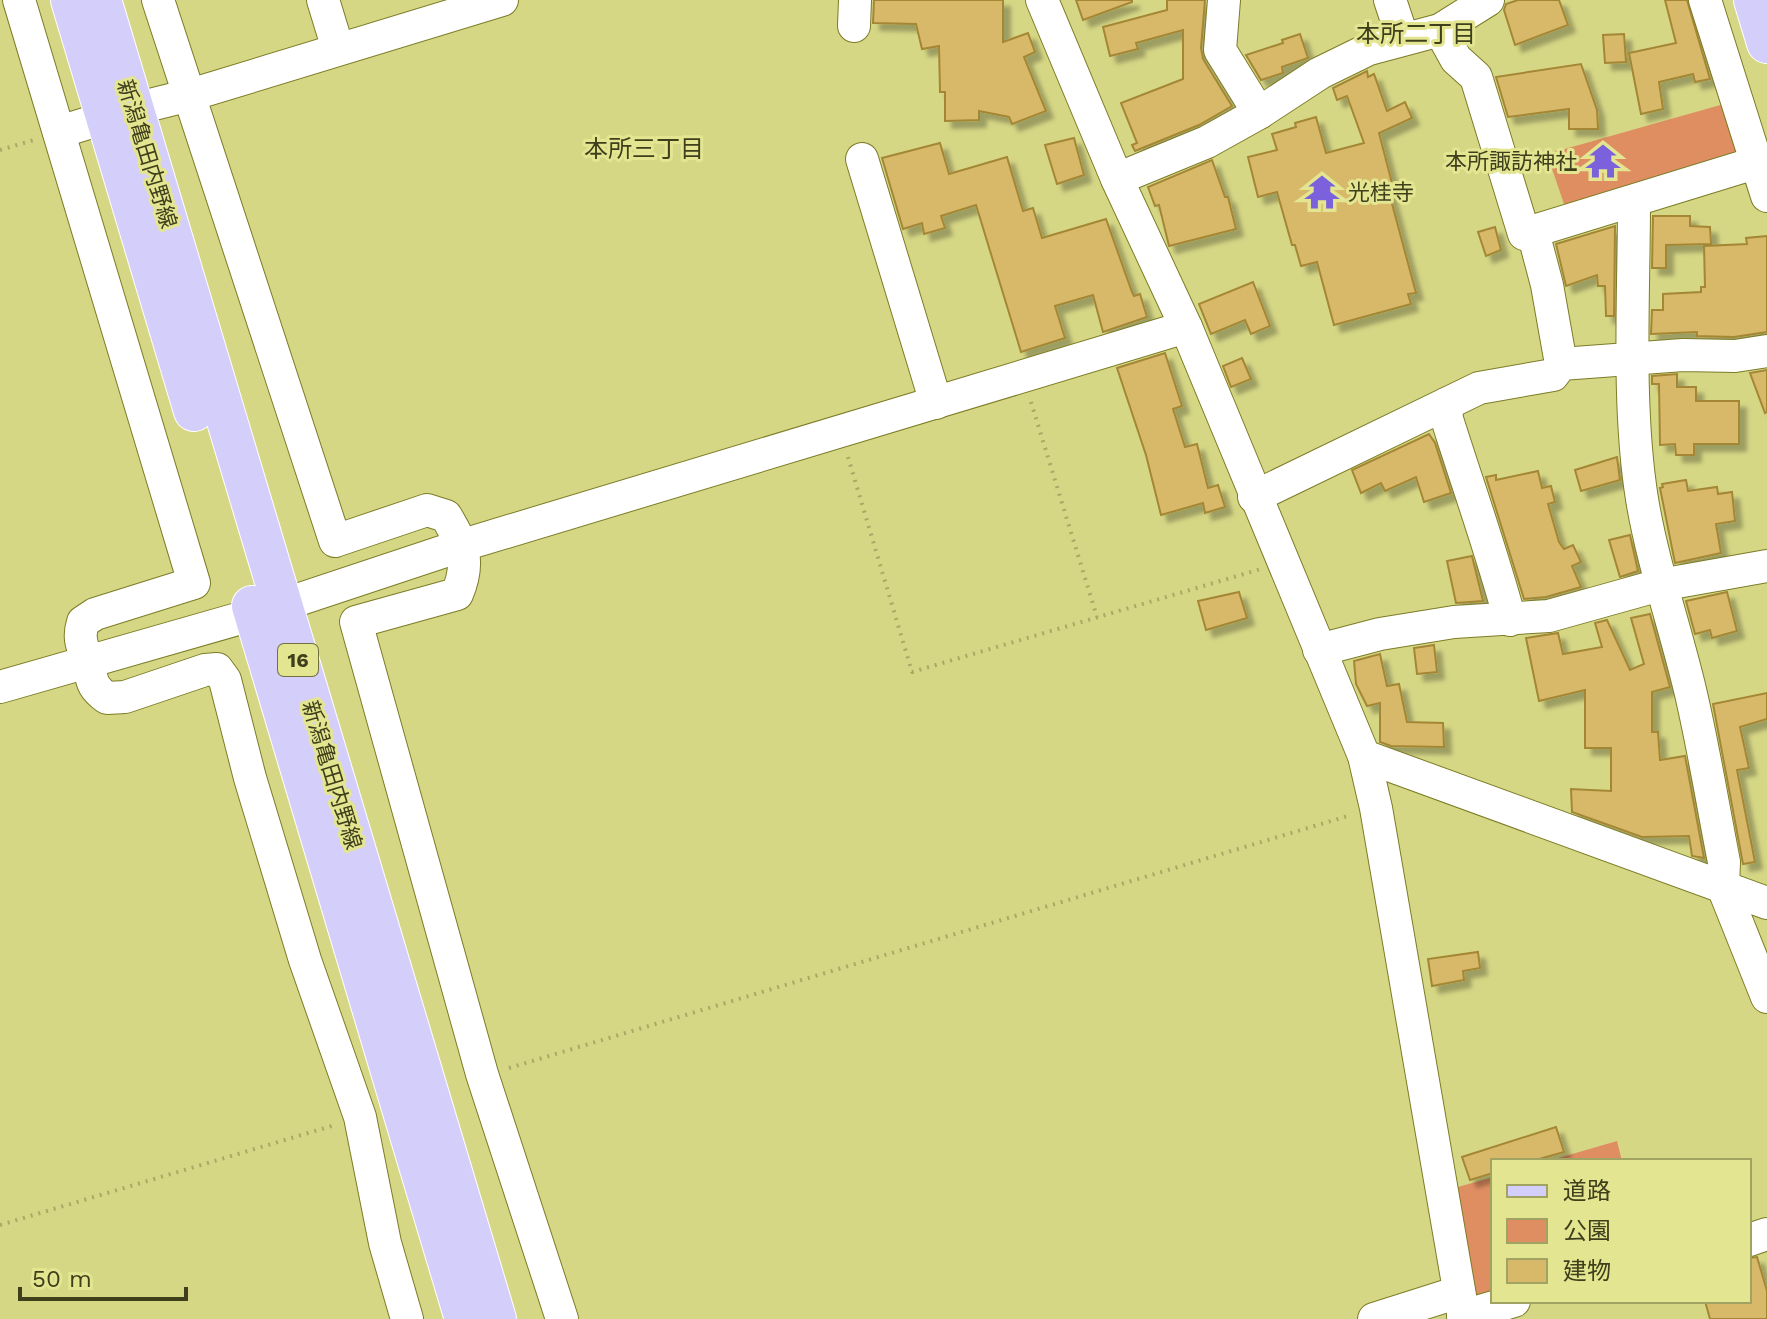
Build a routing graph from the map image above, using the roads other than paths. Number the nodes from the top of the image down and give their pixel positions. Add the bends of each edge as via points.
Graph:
1 (19, 0) edge
2 (71, 0) edge
3 (101, 0) edge
4 (158, 0) edge
5 (323, 0) edge
6 (502, 0) edge
7 (1042, 0) edge
8 (1224, 0) edge
9 (1390, 0) edge
10 (1488, 0) edge
11 (1705, 0) edge
12 (1754, 0) edge
13 (442, 8) edge
14 (1440, 30) junction
15 (1403, 39) junction
16 (1767, 43) edge
17 (338, 49) junction
18 (190, 95) junction
19 (121, 113) junction
20 (1259, 113) junction
21 (59, 132) junction
22 (862, 159) dead end
23 (1755, 163) junction
24 (1117, 179) junction
25 (1767, 196) edge
26 (1634, 201) junction
27 (1533, 232) junction
28 (1186, 327) junction
29 (1767, 351) edge
30 (1634, 359) junction
31 (1561, 364) junction
32 (936, 403) junction
33 (1446, 404) junction
34 (1254, 497) junction
35 (463, 545) junction
36 (1767, 566) edge
37 (1660, 585) junction
38 (268, 610) junction
39 (1510, 620) junction
40 (1319, 650) junction
41 (87, 661) junction
42 (0, 687) edge
43 (1364, 756) junction
44 (1723, 887) junction
45 (1767, 903) edge
46 (1767, 997) edge
47 (1501, 1303) edge
48 (1462, 1309) edge
49 (407, 1319) edge
50 (465, 1319) edge
51 (496, 1319) edge
52 (562, 1319) edge
53 (1374, 1319) edge

1 - 21 street
2 - 19 main road, 新潟亀田内野線 / 16
3 - 19 main road, 新潟亀田内野線 / 16
4 - 18 street
5 - 17 street
6 - 13 street
7 - 24 street
8 - 20 street via 1220,50
9 - 15 street
10 - 14 street
11 - 23 street
12 - 16 main road
13 - 17 street
14 - 15 street
14 - 27 street via 1456,59 1476,77 1524,234
15 - 20 street via 1320,73
17 - 18 street
18 - 19 street
18 - 35 street via 335,541 427,510 446,516
19 - 21 street
19 - 38 main road, 新潟亀田内野線 / 16
20 - 24 street via 1207,142
21 - 41 street via 194,583 83,622 79,634
22 - 32 street
23 - 25 street
23 - 26 street
24 - 28 street
26 - 27 street
26 - 30 street
27 - 31 street
28 - 32 street
28 - 34 street
29 - 30 street
30 - 31 street
30 - 37 street via 1642,499
31 - 33 street via 1553,375 1479,388
32 - 35 street
33 - 34 street
33 - 39 street
34 - 40 street
35 - 38 street
35 - 52 street via 464,578 457,594 356,622 482,1074
36 - 37 street
37 - 39 street via 1549,616
37 - 44 street via 1691,693 1724,862
38 - 41 street
38 - 50 main road, 新潟亀田内野線 / 16
38 - 51 main road, 新潟亀田内野線 / 16
39 - 40 street via 1454,622
40 - 43 street
41 - 42 street
41 - 49 street via 95,689 107,698 205,670 217,669 225,680 305,960 360,1117 385,1243
43 - 44 street
43 - 48 street
44 - 45 street
44 - 46 street
47 - 48 street
48 - 53 street

